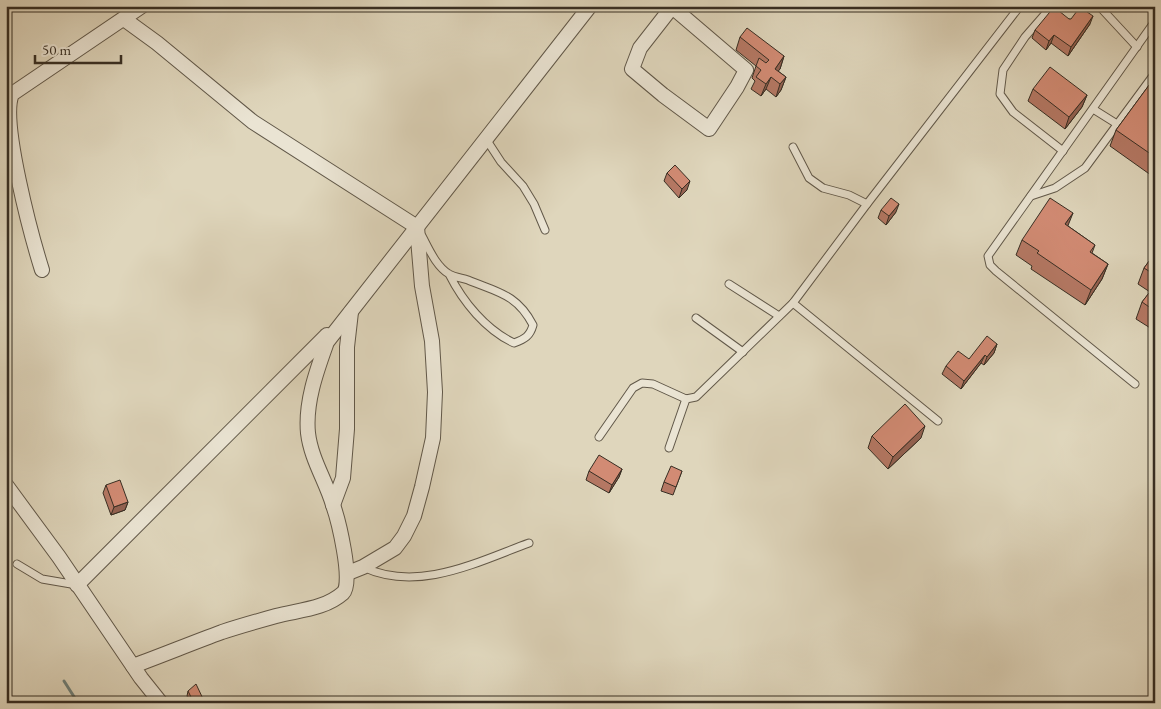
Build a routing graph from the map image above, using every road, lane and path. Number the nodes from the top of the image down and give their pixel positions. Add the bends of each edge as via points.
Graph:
1 (142, 6) edge
2 (590, 6) edge
3 (672, 6) edge
4 (1020, 6) edge
5 (1052, 6) edge
6 (1099, 6) edge
7 (124, 19) junction
8 (1155, 22) edge
9 (1148, 31) junction
10 (1155, 36) edge
11 (1137, 47) junction
12 (1155, 73) edge
13 (8, 97) edge
14 (1093, 109) junction
15 (1117, 124) junction
16 (486, 139) junction
17 (793, 147) dead end
18 (1063, 151) junction
19 (1031, 196) junction
20 (867, 204) junction
21 (416, 228) junction
22 (545, 230) dead end
23 (42, 270) dead end
24 (449, 274) junction
25 (729, 284) dead end
26 (793, 303) junction
27 (351, 312) junction
28 (779, 316) junction
29 (696, 318) dead end
30 (743, 352) junction
31 (1135, 384) dead end
32 (686, 399) junction
33 (938, 421) dead end
34 (599, 437) dead end
35 (669, 448) dead end
36 (6, 485) edge
37 (333, 505) junction
38 (529, 543) dead end
39 (17, 564) dead end
40 (362, 567) junction
41 (348, 573) junction
42 (77, 585) junction
43 (133, 666) junction
44 (162, 703) edge

1 - 7 street
2 - 16 street
3 - 3 street via 746,70 709,129 632,69 640,48
4 - 20 lane
5 - 18 lane via 1025,37 1003,70 1000,94 1013,112
6 - 11 lane
7 - 13 street
7 - 21 street via 253,122
8 - 9 lane
9 - 10 lane
9 - 11 lane
11 - 14 lane
12 - 15 lane
13 - 23 street via 14,172
14 - 15 lane
14 - 18 lane
15 - 19 lane via 1086,168 1055,188
16 - 21 street
16 - 22 lane via 523,186
17 - 20 lane via 809,178 823,188
18 - 19 lane
19 - 31 lane via 988,256 990,265
20 - 26 lane
21 - 24 lane via 436,262
21 - 27 street
21 - 40 street via 432,341 433,438 414,516 404,536 395,548
24 - 24 lane via 504,294 516,302 533,325 530,334 514,343 501,337 464,298
25 - 28 lane
26 - 28 lane
26 - 33 lane
27 - 37 street via 347,347 348,429 343,478
27 - 37 street via 327,342 310,402 308,433
27 - 42 street
28 - 30 lane
29 - 30 lane
30 - 32 lane via 696,397
32 - 34 lane via 642,382 633,388
32 - 35 lane
36 - 42 street
37 - 41 street
38 - 40 lane via 455,571 425,576 400,577
39 - 42 lane via 42,579
40 - 41 street
41 - 43 street via 345,592 330,602 221,632
42 - 43 street
43 - 44 street

